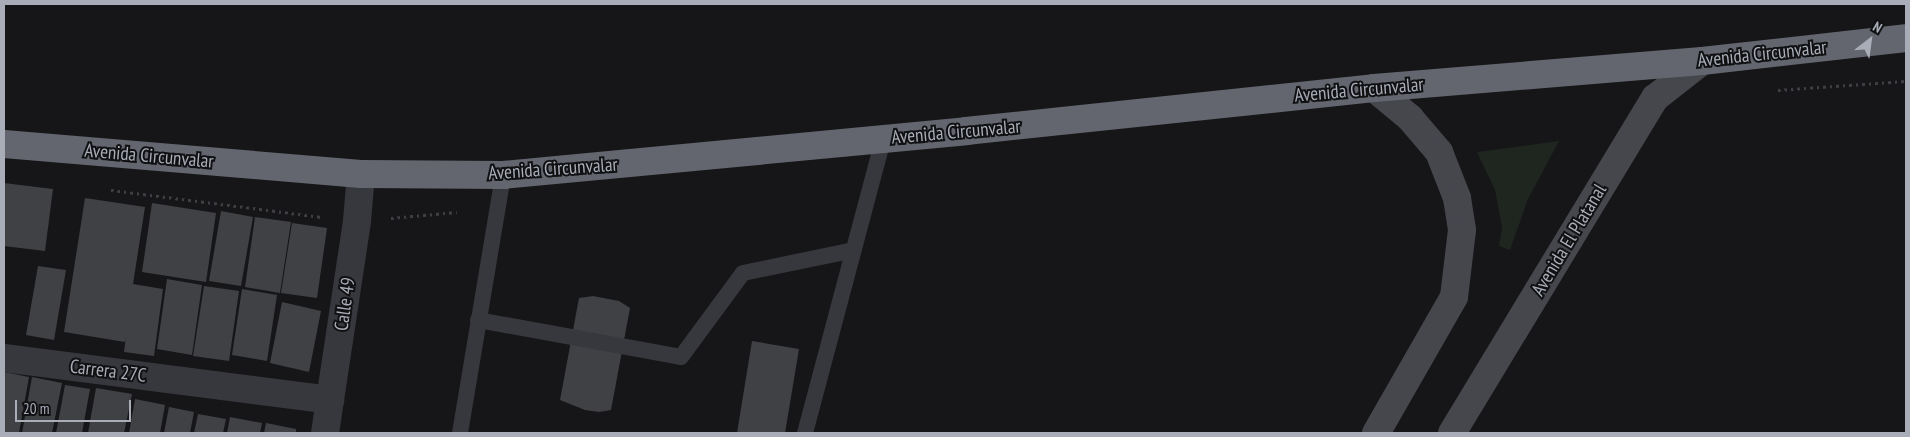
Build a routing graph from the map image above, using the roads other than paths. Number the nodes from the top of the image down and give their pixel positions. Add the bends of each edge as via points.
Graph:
1 (1906, 38) edge
2 (1702, 61) junction
3 (1374, 88) junction
4 (883, 138) junction
5 (4, 144) edge
6 (361, 174) junction
7 (503, 175) junction
8 (854, 250) junction
9 (478, 320) junction
10 (4, 358) edge
11 (330, 400) junction
12 (325, 433) edge
13 (460, 433) edge
14 (805, 433) edge
15 (1376, 433) edge
16 (1452, 433) edge

1 - 2 highway, Avenida Circunvalar
2 - 3 highway, Avenida Circunvalar
2 - 16 main road, Avenida El Platanal via 1655,98
3 - 4 highway, Avenida Circunvalar
3 - 15 main road via 1410,118 1439,152 1457,198 1462,230 1454,297
4 - 7 highway, Avenida Circunvalar
4 - 8 lane
5 - 6 highway, Avenida Circunvalar
6 - 7 highway, Avenida Circunvalar
6 - 11 street, Calle 49
7 - 9 lane
8 - 9 lane via 743,273 681,357
8 - 14 lane
9 - 13 lane
10 - 11 street, Carrera 27C
11 - 12 street, Calle 49

